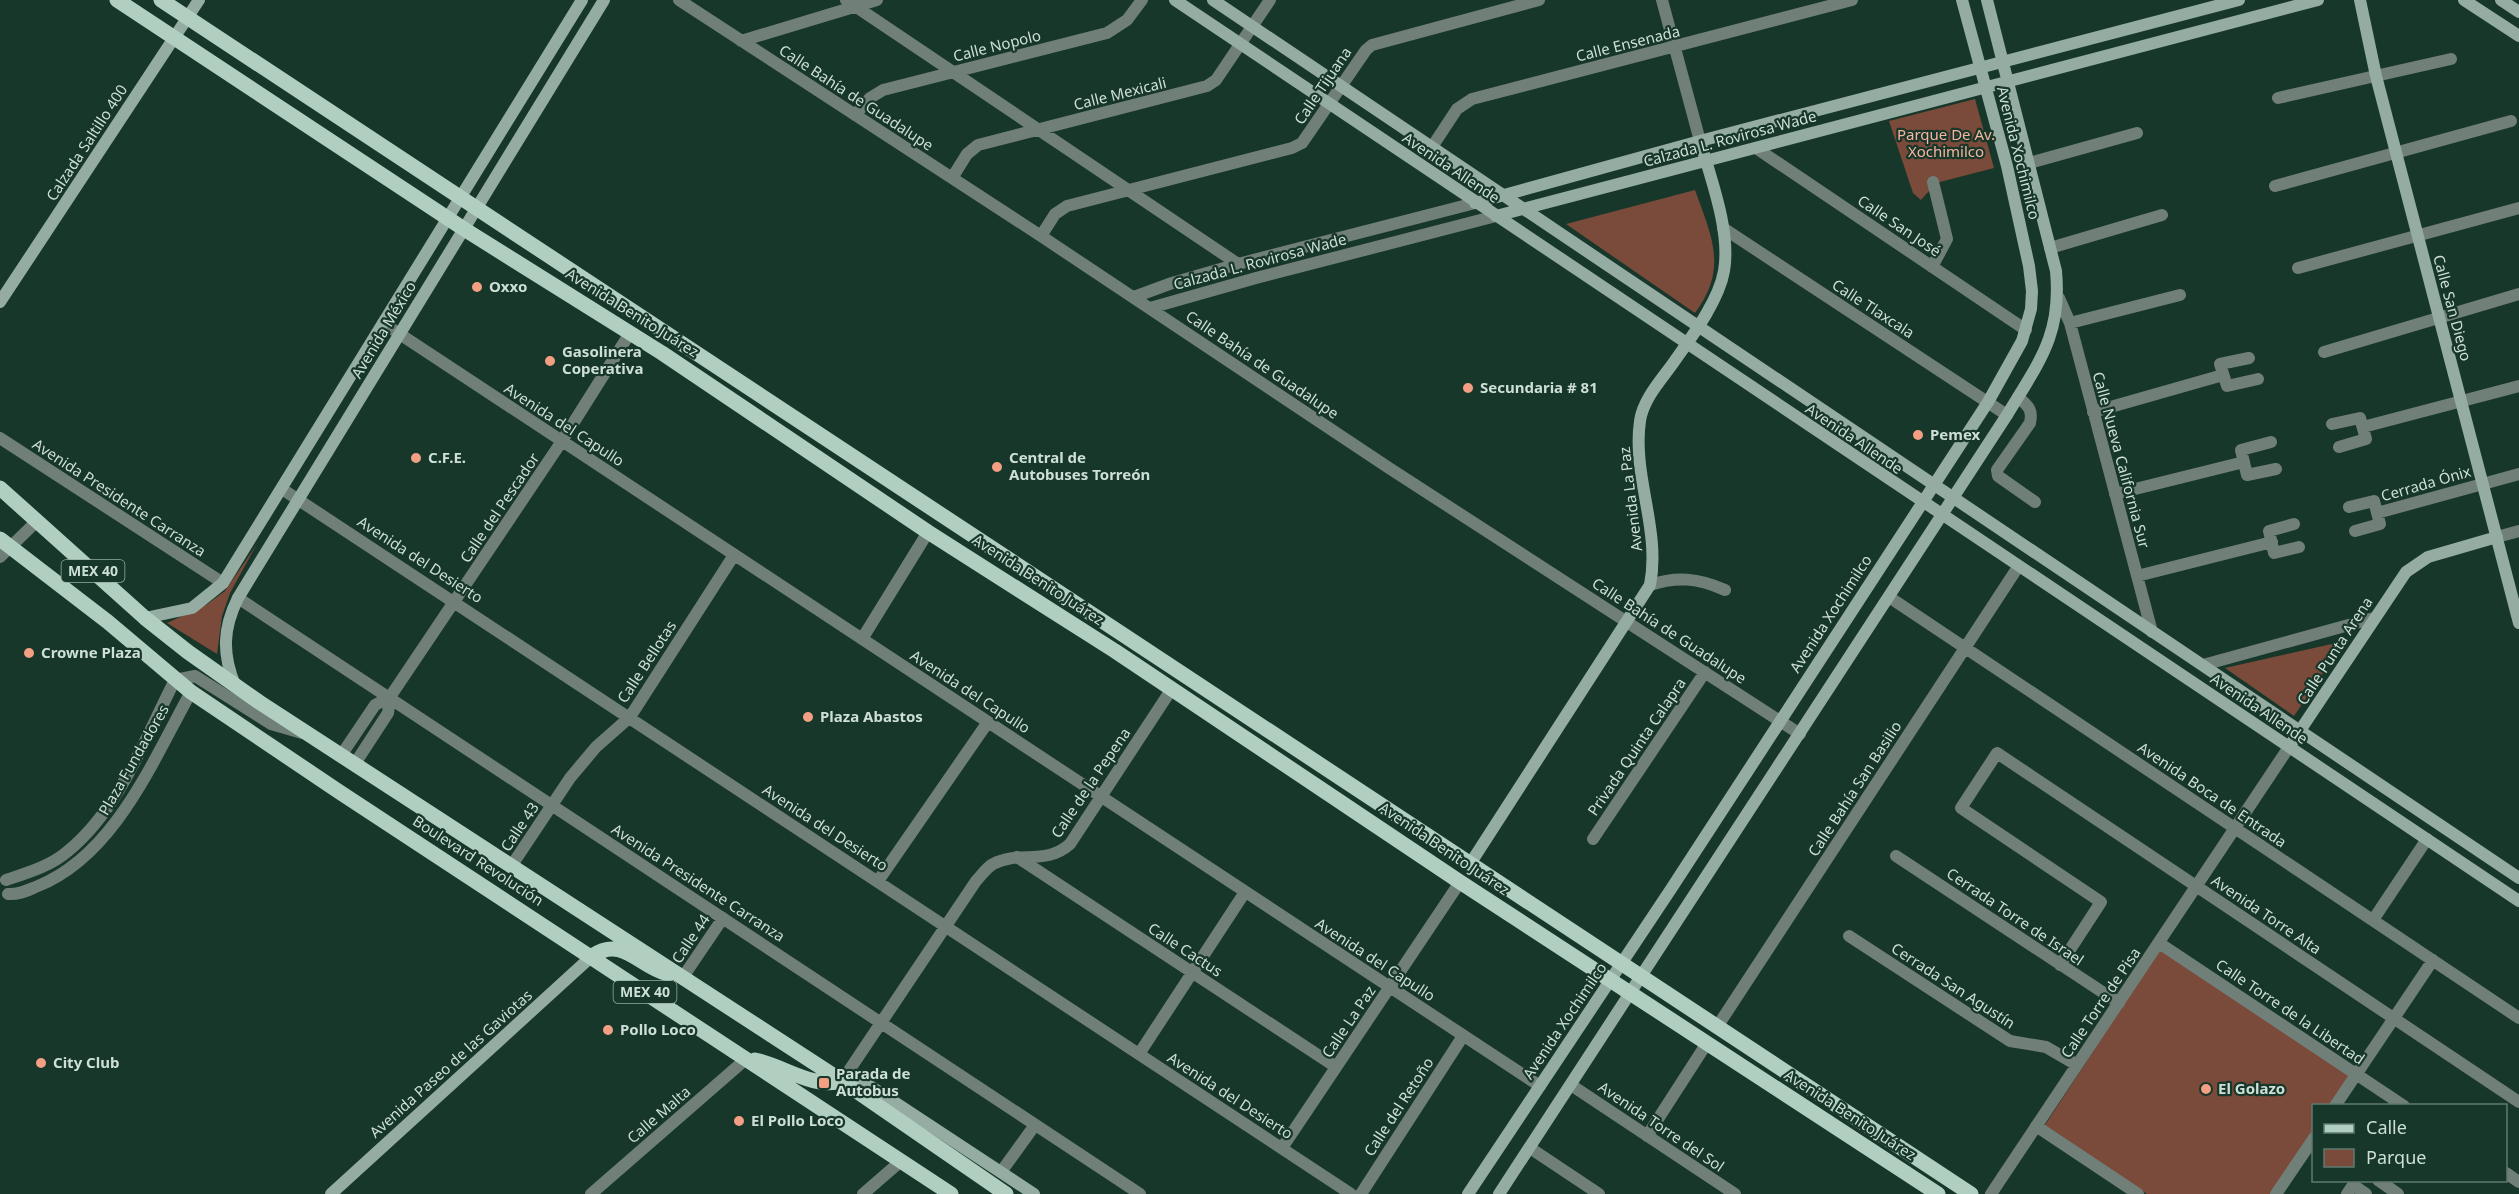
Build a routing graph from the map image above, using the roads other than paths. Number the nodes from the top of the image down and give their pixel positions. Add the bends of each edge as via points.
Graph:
1 (117, 0) edge
2 (162, 0) edge
3 (199, 0) edge
4 (582, 0) edge
5 (604, 0) edge
6 (679, 0) edge
7 (877, 0) edge
8 (1142, 0) edge
9 (1175, 0) edge
10 (1213, 0) edge
11 (1270, 0) edge
12 (1539, 0) edge
13 (1662, 0) edge
14 (1852, 0) edge
15 (1962, 0) edge
16 (1987, 0) edge
17 (2239, 0) edge
18 (2318, 0) edge
19 (2360, 0) edge
20 (2464, 0) edge
21 (2501, 0) edge
22 (850, 3) edge
23 (2519, 12) edge
24 (188, 17) junction
25 (1253, 26) junction
26 (2519, 36) edge
27 (174, 38) junction
28 (741, 41) junction
29 (1240, 45) junction
30 (1675, 48) junction
31 (2451, 58) dead end
32 (2004, 61) junction
33 (1980, 68) junction
34 (953, 72) junction
35 (2376, 76) junction
36 (2009, 81) junction
37 (1342, 86) junction
38 (1985, 86) junction
39 (2278, 98) dead end
40 (1329, 105) junction
41 (855, 115) junction
42 (2511, 121) dead end
43 (1040, 130) junction
44 (2137, 133) dead end
45 (1700, 141) junction
46 (1432, 147) junction
47 (1756, 148) junction
48 (2396, 154) junction
49 (1706, 161) junction
50 (2029, 163) junction
51 (952, 178) junction
52 (1933, 182) dead end
53 (2275, 186) dead end
54 (1127, 189) junction
55 (1504, 195) junction
56 (461, 197) junction
57 (1475, 202) junction
58 (477, 207) junction
59 (1525, 208) junction
60 (2519, 208) edge
61 (2162, 215) dead end
62 (1496, 216) junction
63 (448, 218) junction
64 (1723, 228) junction
65 (464, 229) junction
66 (1041, 236) junction
67 (2418, 236) junction
68 (2050, 248) junction
69 (1238, 264) junction
70 (1932, 267) junction
71 (2298, 268) dead end
72 (2519, 294) edge
73 (2180, 295) dead end
74 (1134, 297) junction
75 (2059, 298) junction
76 (0, 302) edge
77 (1150, 308) junction
78 (2439, 316) junction
79 (2070, 323) junction
80 (383, 324) junction
81 (1698, 326) junction
82 (2026, 330) junction
83 (630, 333) junction
84 (399, 334) junction
85 (1687, 344) junction
86 (2324, 352) dead end
87 (662, 353) junction
88 (697, 353) junction
89 (2249, 358) dead end
90 (2223, 375) junction
91 (2258, 379) dead end
92 (2519, 386) edge
93 (2018, 398) junction
94 (2461, 401) junction
95 (1988, 402) junction
96 (2093, 412) junction
97 (2007, 415) junction
98 (2332, 424) dead end
99 (2363, 428) junction
100 (0, 438) edge
101 (562, 441) junction
102 (2271, 442) dead end
103 (2339, 447) dead end
104 (2242, 456) junction
105 (2276, 469) dead end
106 (2519, 474) edge
107 (2483, 484) junction
108 (1934, 485) junction
109 (0, 488) edge
110 (282, 489) junction
111 (2115, 495) junction
112 (6, 497) edge
113 (1953, 498) junction
114 (299, 499) junction
115 (1922, 502) junction
116 (2035, 502) dead end
117 (2349, 507) dead end
118 (932, 508) junction
119 (2378, 513) junction
120 (1942, 516) junction
121 (37, 521) junction
122 (2294, 524) dead end
123 (2355, 531) dead end
124 (2519, 531) edge
125 (928, 532) junction
126 (2497, 537) junction
127 (2272, 542) junction
128 (2299, 547) dead end
129 (4, 548) edge
130 (734, 555) junction
131 (2018, 567) junction
132 (1023, 568) junction
133 (2137, 576) junction
134 (223, 583) junction
135 (1650, 585) junction
136 (1725, 590) dead end
137 (1889, 597) junction
138 (238, 598) junction
139 (455, 602) junction
140 (145, 618) junction
141 (2374, 618) junction
142 (1628, 622) junction
143 (2519, 623) edge
144 (2152, 632) junction
145 (862, 639) junction
146 (1965, 648) junction
147 (2203, 665) junction
148 (1705, 672) junction
149 (175, 680) junction
150 (235, 685) junction
151 (1171, 690) junction
152 (191, 692) junction
153 (390, 697) junction
154 (630, 717) junction
155 (1780, 721) junction
156 (988, 722) junction
157 (2300, 731) junction
158 (1800, 734) junction
159 (314, 735) junction
160 (1277, 736) junction
161 (2289, 747) junction
162 (1266, 752) junction
163 (342, 753) junction
164 (356, 762) junction
165 (118, 790) junction
166 (1101, 797) junction
167 (132, 798) junction
168 (552, 805) junction
169 (2236, 829) junction
170 (1593, 839) dead end
171 (2427, 839) junction
172 (1896, 856) dead end
173 (1017, 857) junction
174 (1470, 864) junction
175 (512, 865) junction
176 (2519, 878) edge
177 (3, 879) edge
178 (878, 881) junction
179 (1460, 882) junction
180 (2197, 886) junction
181 (1245, 892) junction
182 (4, 896) edge
183 (2519, 901) edge
184 (723, 918) junction
185 (2373, 920) junction
186 (946, 926) junction
187 (1850, 936) dead end
188 (2159, 943) junction
189 (592, 956) junction
190 (2433, 960) junction
191 (1621, 964) junction
192 (2060, 965) junction
193 (1192, 973) junction
194 (683, 977) junction
195 (1641, 977) junction
196 (1610, 980) junction
197 (1390, 987) junction
198 (1631, 993) junction
199 (2119, 1003) junction
200 (2394, 1018) junction
201 (2519, 1018) edge
202 (881, 1023) junction
203 (1717, 1027) junction
204 (1463, 1035) junction
205 (1707, 1043) junction
206 (1139, 1054) junction
207 (746, 1059) junction
208 (2077, 1065) junction
209 (1336, 1067) junction
210 (2357, 1074) junction
211 (842, 1081) junction
212 (1571, 1085) junction
213 (1540, 1086) junction
214 (2519, 1102) edge
215 (2336, 1104) edge
216 (2401, 1104) edge
217 (1035, 1125) junction
218 (2036, 1126) junction
219 (1647, 1136) junction
220 (2312, 1140) edge
221 (1282, 1148) junction
222 (1530, 1148) junction
223 (901, 1161) junction
224 (1001, 1172) junction
225 (2507, 1175) edge
226 (2519, 1184) edge
227 (331, 1194) edge
228 (591, 1194) edge
229 (862, 1194) edge
230 (951, 1194) edge
231 (1006, 1194) edge
232 (1034, 1194) edge
233 (1140, 1194) edge
234 (1351, 1194) edge
235 (1361, 1194) edge
236 (1468, 1194) edge
237 (1499, 1194) edge
238 (1599, 1194) edge
239 (1735, 1194) edge
240 (1938, 1194) edge
241 (1971, 1194) edge
242 (1991, 1194) edge
243 (2138, 1194) edge
244 (2276, 1194) edge
245 (2347, 1194) edge
246 (2366, 1194) edge
247 (2513, 1194) edge

1 - 27 main road, Avenida Benito Juárez
2 - 24 main road, Avenida Benito Juárez
3 - 24 street, Calzada Saltillo 400
4 - 56 street, Avenida México
5 - 58 street, Avenida México
6 - 28 street, Calle Bahía de Guadalupe
7 - 22 street
8 - 34 street, Calle Nopolo via 1126,20 1107,33
9 - 29 street, Avenida Allende
10 - 25 street, Avenida Allende
11 - 25 street, Calle Mexicali
12 - 37 street, Calle Tijuana via 1372,45
13 - 30 street, Avenida La Paz
14 - 30 street, Calle Ensenada
15 - 33 street, Avenida Xochimilco
16 - 32 street, Avenida Xochimilco
17 - 32 street, Calzada L. Rovirosa Wade
18 - 36 street, Calzada L. Rovirosa Wade
19 - 35 street, Calle San Diego
20 - 26 street
21 - 23 street
22 - 28 street
22 - 34 street
24 - 27 street, Calzada Saltillo 400
24 - 56 main road, Avenida Benito Juárez
25 - 29 street, Calle Mexicali
25 - 37 street, Avenida Allende
27 - 63 main road, Avenida Benito Juárez
27 - 76 street, Calzada Saltillo 400
28 - 41 street, Calle Bahía de Guadalupe
29 - 40 street, Avenida Allende
29 - 43 street, Calle Mexicali via 1216,80 1207,86
30 - 45 street, Avenida La Paz
30 - 46 street, Calle Ensenada via 1472,99 1457,110
31 - 35 street
32 - 33 street, Calzada L. Rovirosa Wade
32 - 36 street, Avenida Xochimilco
33 - 38 street, Avenida Xochimilco
33 - 45 street, Calzada L. Rovirosa Wade
34 - 41 street, Calle Nopolo via 883,90
34 - 43 street
35 - 39 street
35 - 48 street, Calle San Diego
36 - 38 street, Calzada L. Rovirosa Wade
36 - 50 street, Avenida Xochimilco
37 - 40 street, Calle Tijuana
37 - 46 street, Avenida Allende
38 - 47 street, Calzada L. Rovirosa Wade
38 - 82 street, Avenida Xochimilco via 2029,266 2032,291
40 - 54 street, Calle Tijuana via 1302,143 1292,148
40 - 57 street, Avenida Allende
41 - 51 street, Calle Bahía de Guadalupe
42 - 48 street
43 - 51 street, Calle Mexicali via 978,145 966,154
43 - 54 street
44 - 50 street
45 - 49 street, Avenida La Paz
45 - 55 street, Calzada L. Rovirosa Wade
46 - 55 street, Avenida Allende
47 - 49 street, Calzada L. Rovirosa Wade
47 - 70 street, Calle San José
48 - 53 street
48 - 67 street, Calle San Diego
49 - 59 street, Calzada L. Rovirosa Wade
49 - 64 street, Avenida La Paz
50 - 68 street, Avenida Xochimilco
51 - 66 street, Calle Bahía de Guadalupe
52 - 70 street via 1947,240
54 - 66 street, Calle Tijuana via 1061,209
54 - 69 street
55 - 57 street, Calzada L. Rovirosa Wade
55 - 59 street, Avenida Allende
56 - 58 main road, Avenida Benito Juárez
56 - 63 street, Avenida México
57 - 62 street, Avenida Allende
57 - 69 street, Calzada L. Rovirosa Wade
58 - 65 street, Avenida México
58 - 88 main road, Avenida Benito Juárez
59 - 62 street, Calzada L. Rovirosa Wade
59 - 81 street, Avenida Allende
60 - 67 street
61 - 68 street
62 - 77 street, Calzada L. Rovirosa Wade
62 - 85 street, Avenida Allende
63 - 65 main road, Avenida Benito Juárez
63 - 80 street, Avenida México
64 - 81 street, Avenida La Paz via 1724,271
64 - 95 street, Calle Tlaxcala
65 - 83 main road, Avenida Benito Juárez
65 - 84 street, Avenida México
66 - 74 street, Calle Bahía de Guadalupe
67 - 71 street
67 - 78 street, Calle San Diego
68 - 75 street, Avenida Xochimilco
69 - 74 street, Calzada L. Rovirosa Wade
70 - 82 street, Calle San José
72 - 78 street
73 - 79 street
74 - 77 street, Calle Bahía de Guadalupe
75 - 79 street, Calle Nueva California Sur
75 - 93 street, Avenida Xochimilco via 2055,326 2044,353
77 - 142 street, Calle Bahía de Guadalupe
78 - 86 street
78 - 94 street, Calle San Diego
79 - 96 street, Calle Nueva California Sur
80 - 84 street, Avenida del Capullo
80 - 110 street, Avenida México
81 - 85 street, Avenida La Paz
81 - 108 street, Avenida Allende
82 - 95 street, Avenida Xochimilco
83 - 87 main road, Avenida Benito Juárez
83 - 101 street, Calle del Pescador
84 - 101 street, Avenida del Capullo
84 - 114 street, Avenida México
85 - 115 street, Avenida Allende
85 - 135 street, Avenida La Paz via 1647,400 1640,419 1638,444 1653,551
87 - 88 main road via 686,358
87 - 125 main road, Avenida Benito Juárez
88 - 118 main road, Avenida Benito Juárez
89 - 90 street via 2220,364
90 - 91 street via 2227,386
90 - 96 street
92 - 94 street
93 - 97 street, Avenida Xochimilco
93 - 116 street via 2030,407 2030,423 1996,470 1998,476
94 - 99 street
94 - 107 street, Calle San Diego
95 - 97 street, Calle Tlaxcala
95 - 108 street, Avenida Xochimilco
96 - 111 street, Calle Nueva California Sur
97 - 113 street, Avenida Xochimilco
98 - 99 street
99 - 103 street
100 - 134 street, Avenida Presidente Carranza
101 - 130 street, Avenida del Capullo
101 - 139 street, Calle del Pescador
102 - 104 street
104 - 105 street via 2247,475
104 - 111 street
106 - 107 street, Cerrada Ónix
107 - 119 street, Cerrada Ónix
107 - 126 street, Calle San Diego
108 - 113 street, Avenida Allende
108 - 115 street, Avenida Xochimilco
109 - 112 main road, MEX 40
110 - 114 street, Avenida del Desierto
110 - 134 street, Avenida México
111 - 133 street, Calle Nueva California Sur
112 - 121 main road, MEX 40
113 - 120 street, Avenida Xochimilco
113 - 144 street, Avenida Allende
114 - 138 street, Avenida México
114 - 139 street, Avenida del Desierto
115 - 120 street, Avenida Allende
115 - 155 street, Avenida Xochimilco
117 - 119 street via 2374,501
118 - 125 main road
118 - 132 main road, Avenida Benito Juárez
119 - 123 street via 2380,524
120 - 131 street, Avenida Allende
120 - 137 street, Avenida Xochimilco
121 - 129 street
121 - 140 main road, MEX 40
122 - 127 street via 2269,531
124 - 126 street
125 - 132 main road via 952,534 1003,565
125 - 145 street
125 - 151 main road, Avenida Benito Juárez
126 - 141 street, Calle Punta Arena via 2445,550 2414,566 2399,580
126 - 143 street, Calle San Diego
127 - 128 street via 2274,553
127 - 133 street
129 - 149 main road, Boulevard Revolución / MEX 40 via 108,622
130 - 145 street, Avenida del Capullo
130 - 154 street, Calle Bellotas
131 - 146 street, Calle Bahía San Basilio
131 - 161 street, Avenida Allende
132 - 160 main road, Avenida Benito Juárez
133 - 144 street, Calle Nueva California Sur
134 - 140 street, Avenida México via 192,608
135 - 136 street via 1688,578
135 - 142 street, Avenida La Paz
137 - 146 street, Avenida Boca de Entrada
137 - 158 street, Avenida Xochimilco
138 - 150 street, Avenida México via 230,614 225,641 228,668
138 - 153 street, Avenida Presidente Carranza
139 - 153 street, Calle del Pescador
139 - 154 street, Avenida del Desierto
140 - 150 main road, MEX 40
141 - 147 street
141 - 157 street, Calle Punta Arena
142 - 148 street, Calle Bahía de Guadalupe
142 - 174 street, Avenida La Paz
144 - 147 street, Avenida Allende
145 - 156 street, Avenida del Capullo
146 - 169 street, Avenida Boca de Entrada
146 - 203 street, Calle Bahía San Basilio
147 - 157 street, Avenida Allende
148 - 155 street, Calle Bahía de Guadalupe
148 - 170 street, Privada Quinta Calapra
149 - 152 main road, Boulevard Revolución / MEX 40
149 - 159 street via 195,676 271,724
149 - 165 street, Plaza Fundadores
150 - 159 main road, MEX 40
151 - 162 main road, Avenida Benito Juárez
151 - 166 street, Calle de la Pepena
152 - 167 street, Plaza Fundadores
152 - 189 main road, Boulevard Revolución / MEX 40
153 - 163 street via 375,705
153 - 164 street via 388,713
153 - 168 street, Avenida Presidente Carranza
154 - 168 street, Calle Bellotas via 583,761
154 - 178 street, Avenida del Desierto
155 - 158 street, Calle Bahía de Guadalupe
155 - 191 street, Avenida Xochimilco
156 - 166 street, Avenida del Capullo
156 - 178 street
157 - 161 street, Calle Punta Arena
157 - 176 street, Avenida Allende
158 - 195 street, Avenida Xochimilco
159 - 163 main road, MEX 40
160 - 162 main road
160 - 174 main road, Avenida Benito Juárez
161 - 169 street, Calle Punta Arena
161 - 171 street, Avenida Allende
162 - 179 main road, Avenida Benito Juárez
163 - 164 main road, MEX 40
164 - 175 main road, MEX 40
165 - 167 street
165 - 177 street, Plaza Fundadores via 84,837 67,853 47,865
166 - 173 street, Calle de la Pepena via 1070,844 1061,851
166 - 181 street, Avenida del Capullo
167 - 182 street, Plaza Fundadores via 91,853 48,882
168 - 175 street, Calle 43
168 - 184 street, Avenida Presidente Carranza
169 - 180 street, Calle Torre de Pisa
169 - 185 street, Avenida Boca de Entrada
171 - 183 street, Avenida Allende
171 - 185 street
172 - 192 street, Cerrada Torre de Israel
173 - 186 street, Calle de la Pepena via 990,866
173 - 193 street, Calle Cactus
174 - 191 main road, Avenida Benito Juárez
175 - 194 main road, MEX 40
177 - 182 street via 10,886
178 - 186 street, Avenida del Desierto
179 - 196 main road, Avenida Benito Juárez
179 - 197 street, Calle La Paz
180 - 188 street, Calle Torre de Pisa
180 - 192 street, Avenida Torre Alta via 1997,753 1961,808 2101,902
180 - 200 street, Avenida Torre Alta
181 - 193 street
181 - 197 street, Avenida del Capullo
184 - 194 street, Calle 44
184 - 202 street, Avenida Presidente Carranza
185 - 190 street, Avenida Boca de Entrada
186 - 202 street, Calle de la Pepena
186 - 206 street, Avenida del Desierto
187 - 208 street, Cerrada San Agustín via 2010,1041 2046,1047
188 - 199 street, Calle Torre de Pisa
188 - 210 street, Calle Torre de la Libertad
189 - 194 main road via 605,948 619,949 662,973
189 - 207 main road, Boulevard Revolución / MEX 40
189 - 227 street, Avenida Paseo de las Gaviotas
190 - 200 street
190 - 201 street, Avenida Boca de Entrada
191 - 195 main road, Avenida Benito Juárez
191 - 196 street, Avenida Xochimilco
192 - 199 street, Cerrada Torre de Israel
193 - 206 street
193 - 209 street, Calle Cactus
194 - 211 main road, MEX 40
195 - 198 street, Avenida Xochimilco
195 - 203 main road, Avenida Benito Juárez
196 - 198 main road, Avenida Benito Juárez
196 - 213 street, Avenida Xochimilco
197 - 204 street, Avenida del Capullo
197 - 209 street, Calle La Paz
198 - 205 main road, Avenida Benito Juárez
198 - 212 street, Avenida Xochimilco
199 - 208 street, Calle Torre de Pisa
200 - 210 street
200 - 214 street, Avenida Torre Alta
202 - 211 street, Calle de la Pepena
202 - 217 street, Avenida Presidente Carranza
203 - 241 main road, Avenida Benito Juárez
204 - 213 street, Avenida del Capullo
204 - 235 street, Calle del Retoño
205 - 219 street
205 - 240 main road, Avenida Benito Juárez
206 - 221 street, Avenida del Desierto
207 - 211 main road via 767,1062 824,1083
207 - 223 main road, Boulevard Revolución / MEX 40
207 - 228 street, Calle Malta
208 - 218 street, Calle Torre de Pisa
209 - 221 street, Calle La Paz
210 - 215 street
210 - 216 street, Calle Torre de la Libertad
211 - 224 street via 867,1084
211 - 231 main road, MEX 40
212 - 219 street, Avenida Torre del Sol
212 - 222 street, Avenida Xochimilco
213 - 236 street, Avenida Xochimilco
217 - 224 street
217 - 233 street, Avenida Presidente Carranza
218 - 242 street, Calle Torre de Pisa
218 - 243 street
219 - 239 street, Avenida Torre del Sol
220 - 244 street
221 - 234 street, Avenida del Desierto
222 - 237 street, Avenida Xochimilco
222 - 238 street
223 - 229 street
223 - 230 main road, Boulevard Revolución / MEX 40
224 - 232 street
225 - 226 street
226 - 247 street
245 - 246 street via 2353,1185

